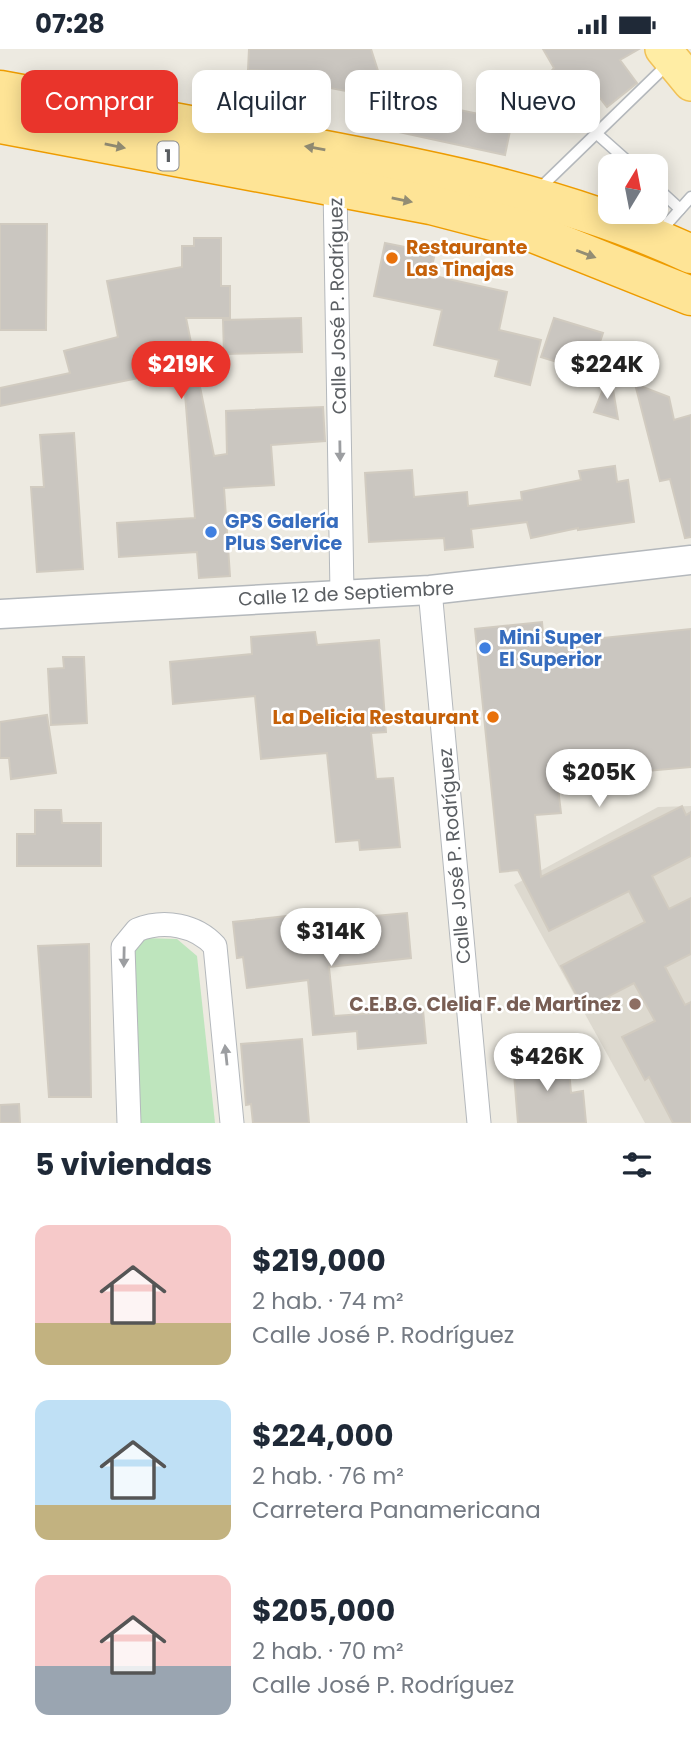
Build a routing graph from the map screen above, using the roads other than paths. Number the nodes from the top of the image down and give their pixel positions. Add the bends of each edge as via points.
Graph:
1 (675, 64) edge
2 (0, 90) edge
3 (0, 124) edge
4 (597, 134) junction
5 (620, 154) edge
6 (406, 165) junction
7 (335, 187) junction
8 (533, 195) junction
9 (691, 197) edge
10 (668, 198) edge
11 (680, 209) junction
12 (655, 237) junction
13 (691, 254) edge
14 (691, 296) edge
15 (691, 560) edge
16 (430, 590) junction
17 (342, 593) junction
18 (0, 614) edge
19 (129, 1123) edge
20 (232, 1123) edge
21 (479, 1123) edge

1 - 4 lane
6 -> 2 highway, 1
3 -> 7 highway, 1
4 - 5 lane
4 - 8 lane
6 - 7 highway via 346,170 339,174
6 - 8 highway, 1
7 -> 14 highway, 1 via 523,229
7 -> 17 street, Calle José P. Rodríguez
8 - 12 highway, 1
9 - 11 lane
10 - 11 lane
11 - 12 lane
12 - 13 highway, 1
15 - 16 street, Calle 12 de Septiembre
16 - 17 street, Calle 12 de Septiembre
16 - 21 street, Calle José P. Rodríguez
17 - 18 street, Calle 12 de Septiembre
20 -> 19 street via 215,946 193,929 176,925 137,930 122,947

